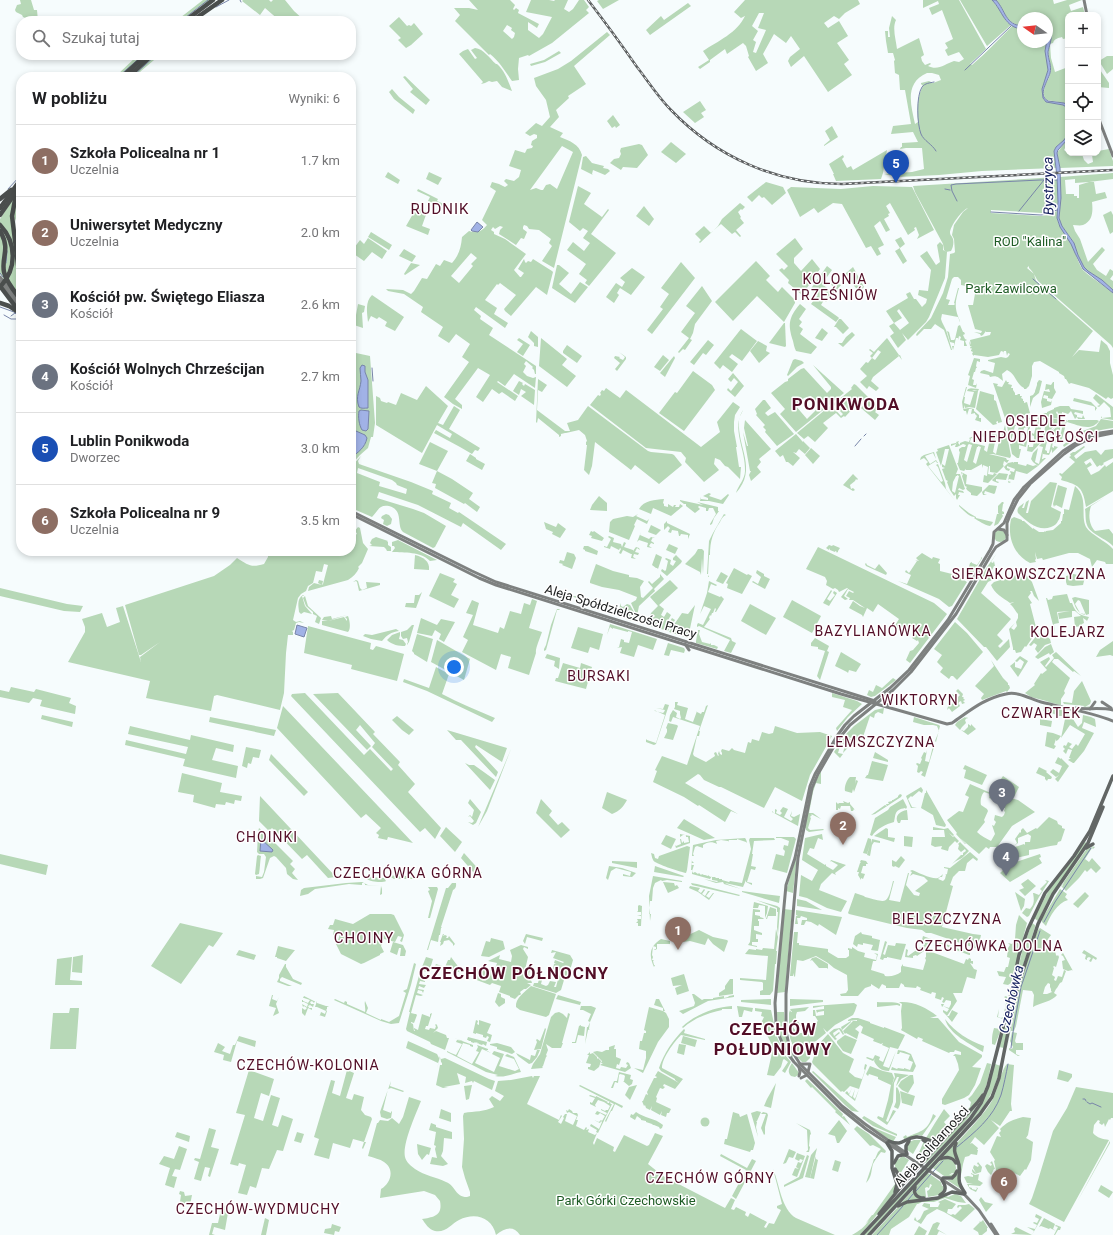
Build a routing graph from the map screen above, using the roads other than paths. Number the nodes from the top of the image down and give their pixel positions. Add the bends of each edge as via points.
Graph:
1 (213, 0) edge
2 (222, 0) edge
3 (1084, 0) edge
4 (1086, 12) edge
5 (192, 16) edge
6 (199, 16) edge
7 (141, 60) edge
8 (147, 60) edge
9 (127, 72) edge
10 (133, 72) edge
11 (1099, 120) edge
12 (1113, 156) edge
13 (15, 187) joint
14 (16, 194) edge
15 (0, 199) edge
16 (16, 199) edge
17 (0, 208) edge
18 (0, 215) edge
19 (0, 225) edge
20 (0, 231) edge
21 (16, 251) edge
22 (0, 277) edge
23 (0, 281) edge
24 (0, 287) edge
25 (16, 293) edge
26 (16, 298) edge
27 (16, 302) edge
28 (0, 303) edge
29 (16, 308) edge
30 (16, 312) edge
31 (1113, 432) edge
32 (1067, 450) junction
33 (356, 514) edge
34 (356, 516) edge
35 (998, 529) junction
36 (1008, 536) junction
37 (993, 539) junction
38 (1001, 544) junction
39 (558, 597) dead end
40 (554, 600) junction
41 (686, 643) junction
42 (689, 650) dead end
43 (888, 695) junction
44 (862, 699) junction
45 (873, 702) junction
46 (1095, 702) dead end
47 (1102, 702) dead end
48 (878, 703) junction
49 (888, 706) junction
50 (893, 708) junction
51 (1068, 708) junction
52 (1097, 708) junction
53 (1105, 708) junction
54 (1090, 709) junction
55 (862, 710) junction
56 (1113, 710) edge
57 (1098, 716) junction
58 (1104, 718) junction
59 (1108, 719) junction
60 (1113, 721) edge
61 (1102, 722) dead end
62 (1113, 776) edge
63 (1113, 782) edge
64 (1094, 826) junction
65 (1088, 835) junction
66 (1091, 843) junction
67 (799, 1065) junction
68 (807, 1073) junction
69 (988, 1086) junction
70 (946, 1138) junction
71 (957, 1140) junction
72 (888, 1142) junction
73 (907, 1155) junction
74 (927, 1158) junction
75 (938, 1160) junction
76 (912, 1174) junction
77 (942, 1179) junction
78 (917, 1183) junction
79 (964, 1194) junction
80 (892, 1197) junction
81 (894, 1209) junction
82 (866, 1231) junction
83 (862, 1235) edge
84 (869, 1235) edge
85 (997, 1235) edge

1 - 5 highway
2 - 6 highway
3 - 4 main road
7 - 9 highway
8 - 10 highway
11 - 12 main road
13 - 15 highway
13 - 17 highway
14 - 18 highway
16 - 21 highway via 12,220
19 - 24 highway via 12,247 9,273
20 - 25 highway via 6,253 4,274
22 - 26 main road
23 - 27 main road
24 - 29 highway
28 - 30 highway
31 - 32 main road via 1086,437
32 - 35 main road via 1024,487
32 - 36 main road via 1033,482 1013,507 1008,518
33 - 40 main road, Aleja Spółdzielczości Pracy via 483,577
34 - 41 main road, Aleja Spółdzielczości Pracy via 487,581
35 - 36 main road via 1004,530
35 - 37 main road via 994,532
36 - 38 main road
37 - 38 main road
37 - 45 main road via 990,550 944,626 907,673
38 - 43 main road via 995,548 945,629 906,678
39 - 40 main road
40 - 41 main road, Aleja Spółdzielczości Pracy
41 - 42 main road
41 - 44 main road, Aleja Spółdzielczości Pracy
41 - 45 main road, Aleja Spółdzielczości Pracy via 692,642
43 - 48 main road
43 - 49 main road
44 - 45 main road, Aleja Spółdzielczości Pracy
44 - 55 main road
45 - 48 main road, Aleja Spółdzielczości Pracy
45 - 55 main road
46 - 54 main road
47 - 56 main road
48 - 49 main road, Aleja Spółdzielczości Pracy
48 - 50 main road, Aleja Spółdzielczości Pracy
48 - 67 main road via 841,735 815,780 810,794 800,846 786,998 786,1034
49 - 50 main road, Aleja Spółdzielczości Pracy
50 - 51 main road, Aleja Spółdzielczości Pracy via 947,724 981,702 1005,694 1020,695
51 - 54 main road
51 - 57 main road
52 - 53 main road
52 - 54 main road
52 - 57 main road
53 - 56 main road
53 - 58 main road
55 - 67 main road via 841,730 812,780 795,858 786,885 775,1007 782,1044 789,1056
57 - 58 main road
58 - 59 main road
59 - 60 main road
59 - 61 main road
62 - 64 main road
63 - 64 main road
64 - 65 main road
64 - 66 main road
65 - 66 main road
65 - 69 main road, Aleja Solidarności via 1058,876 1050,880 1049,887 1032,918 1022,944
66 - 71 main road, Aleja Solidarności via 1049,901 1036,929 1016,992 997,1085 990,1101
67 - 68 main road
67 - 68 main road via 800,1077
67 - 68 main road via 810,1064
68 - 72 main road via 846,1113
69 - 70 main road via 977,1103
69 - 82 main road, Aleja Solidarności via 970,1119
70 - 72 main road via 935,1142 918,1137 900,1143
70 - 74 main road
71 - 75 main road, Aleja Solidarności
71 - 79 main road via 954,1152 959,1166 959,1183
72 - 73 main road
72 - 80 main road via 897,1183
73 - 74 main road via 905,1147 908,1142 921,1139 930,1148
73 - 76 main road via 896,1157 895,1170 903,1178
73 - 77 main road
74 - 76 main road
75 - 77 main road via 950,1157 957,1165 954,1177
75 - 78 main road, Aleja Solidarności
76 - 80 main road
77 - 78 main road via 945,1190 935,1197 917,1196 914,1190
77 - 79 main road
78 - 81 main road, Aleja Solidarności
79 - 81 main road via 952,1192 936,1198 905,1203
79 - 85 main road via 981,1210
80 - 82 main road
81 - 84 main road, Aleja Solidarności
82 - 83 main road, Aleja Solidarności

